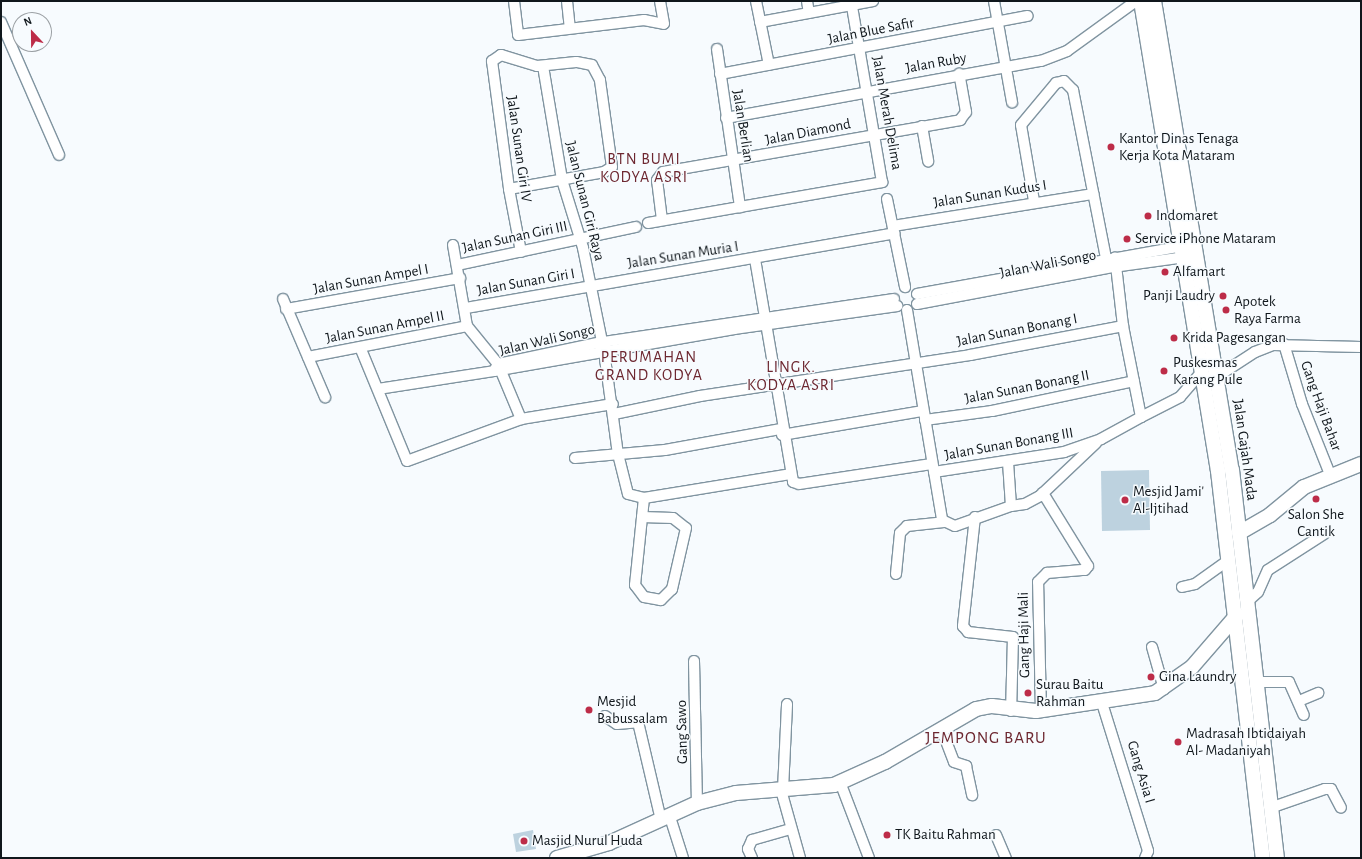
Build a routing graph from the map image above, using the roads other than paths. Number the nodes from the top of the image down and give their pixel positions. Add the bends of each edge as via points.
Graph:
1 (514, 1) edge
2 (567, 1) edge
3 (660, 1) edge
4 (756, 1) edge
5 (807, 1) edge
6 (873, 1) edge
7 (994, 1) edge
8 (1136, 1) edge
9 (1141, 1) edge
10 (1154, 1) edge
11 (852, 3) edge
12 (809, 13) junction
13 (1028, 16) dead end
14 (996, 21) junction
15 (1, 22) edge
16 (760, 22) junction
17 (570, 28) junction
18 (861, 49) junction
19 (717, 50) dead end
20 (768, 65) junction
21 (1005, 65) junction
22 (543, 66) junction
23 (720, 74) junction
24 (959, 74) junction
25 (868, 91) junction
26 (1012, 102) dead end
27 (726, 118) junction
28 (922, 126) junction
29 (876, 134) junction
30 (59, 155) dead end
31 (733, 161) junction
32 (928, 161) dead end
33 (562, 180) junction
34 (1179, 186) junction
35 (509, 189) junction
36 (1093, 194) junction
37 (887, 199) dead end
38 (1034, 201) junction
39 (740, 207) junction
40 (662, 220) junction
41 (648, 223) dead end
42 (636, 226) dead end
43 (894, 230) junction
44 (580, 239) junction
45 (453, 245) dead end
46 (521, 252) junction
47 (1184, 252) junction
48 (756, 259) junction
49 (1113, 261) junction
50 (457, 265) junction
51 (460, 278) junction
52 (591, 285) junction
53 (905, 287) junction
54 (283, 299) dead end
55 (917, 299) junction
56 (896, 302) junction
57 (466, 308) junction
58 (286, 309) junction
59 (907, 310) junction
60 (1200, 311) junction
61 (763, 318) junction
62 (467, 326) junction
63 (1123, 326) junction
64 (1284, 344) junction
65 (603, 346) junction
66 (1361, 347) edge
67 (360, 348) junction
68 (308, 357) junction
69 (917, 364) junction
70 (497, 369) junction
71 (1202, 372) junction
72 (1218, 376) junction
73 (1134, 382) junction
74 (774, 384) junction
75 (378, 389) junction
76 (325, 397) dead end
77 (614, 409) junction
78 (924, 415) junction
79 (1141, 417) junction
80 (521, 419) junction
81 (782, 432) junction
82 (1101, 439) junction
83 (618, 454) junction
84 (575, 458) dead end
85 (1008, 462) junction
86 (1361, 464) edge
87 (933, 468) junction
88 (1225, 470) junction
89 (790, 474) junction
90 (1331, 477) junction
91 (1043, 493) junction
92 (644, 498) junction
93 (1012, 506) junction
94 (642, 517) junction
95 (975, 517) junction
96 (942, 518) junction
97 (1239, 533) junction
98 (1324, 534) dead end
99 (1230, 559) junction
100 (896, 574) dead end
101 (1182, 587) dead end
102 (1248, 601) junction
103 (1236, 615) junction
104 (1152, 648) dead end
105 (694, 661) dead end
106 (1249, 667) junction
107 (1257, 682) junction
108 (1164, 689) junction
109 (1318, 694) dead end
110 (1299, 701) junction
111 (1102, 703) junction
112 (787, 704) dead end
113 (1011, 711) junction
114 (1041, 711) junction
115 (1304, 714) dead end
116 (605, 716) dead end
117 (941, 728) junction
118 (840, 782) junction
119 (782, 790) junction
120 (972, 795) dead end
121 (697, 804) junction
122 (1270, 808) junction
123 (1341, 808) dead end
124 (665, 819) junction
125 (790, 829) junction
126 (996, 835) dead end
127 (1147, 854) edge
128 (578, 855) edge
129 (558, 858) edge
130 (683, 858) edge
131 (752, 858) edge
132 (800, 858) edge
133 (869, 858) edge
134 (1006, 858) edge
135 (1263, 858) edge
136 (1277, 858) edge

1 - 17 street via 518,35
2 - 17 street
3 - 17 street via 664,24 644,20
4 - 16 street
5 - 12 street
6 - 11 street
7 - 14 street
8 - 21 street, Jalan Ruby via 1067,51 1041,61
9 - 34 main road, Jalan Gajah Mada
10 - 34 main road, Jalan Gajah Mada
11 - 12 street
11 - 18 street, Jalan Merah Delima
12 - 16 street
13 - 14 street, Jalan Blue Safir
14 - 18 street, Jalan Blue Safir
14 - 21 street
15 - 30 street
16 - 20 street
18 - 20 street, Jalan Blue Safir
18 - 25 street, Jalan Merah Delima
19 - 23 street, Jalan Berlian
20 - 23 street, Jalan Blue Safir
21 - 24 street, Jalan Ruby
21 - 26 street
22 - 33 street, Jalan Sunan Giri Raya
22 - 33 street via 576,62 592,65 600,80 614,160 609,170
22 - 35 street, Jalan Sunan Giri IV via 518,63 501,55 494,58 491,64
23 - 27 street, Jalan Berlian
24 - 25 street, Jalan Ruby
24 - 28 street, Jalan Diamond via 964,117
25 - 27 street, Jalan Ruby
25 - 29 street, Jalan Merah Delima
27 - 31 street, Jalan Berlian
28 - 29 street, Jalan Diamond
28 - 32 street
29 - 31 street, Jalan Diamond
29 - 39 street, Jalan Merah Delima via 882,182
31 - 39 street, Jalan Berlian
31 - 40 street, Jalan Diamond via 659,175
33 - 35 street
33 - 44 street, Jalan Sunan Giri Raya
34 - 47 main road, Jalan Gajah Mada
34 - 60 main road, Jalan Gajah Mada
35 - 46 street, Jalan Sunan Giri IV
36 - 38 street, Jalan Sunan Kudus I
36 - 38 street via 1073,90 1066,81 1056,83 1021,125
36 - 49 street
37 - 43 street
38 - 43 street, Jalan Sunan Kudus I
39 - 40 street
40 - 41 street
42 - 44 street, Jalan Sunan Giri III
43 - 48 street, Jalan Sunan Kudus I
43 - 53 street
44 - 46 street, Jalan Sunan Giri III
44 - 52 street, Jalan Sunan Giri Raya
45 - 50 street
46 - 50 street, Jalan Sunan Giri III
47 - 49 street, Jalan Wali Songo
47 - 60 main road, Jalan Gajah Mada
48 - 52 street, Jalan Sunan Muria I
48 - 61 street
49 - 55 street, Jalan Wali Songo
49 - 63 street
50 - 51 street
51 - 57 street
51 - 58 street, Jalan Sunan Ampel I
52 - 57 street, Jalan Sunan Giri I
52 - 65 street, Jalan Sunan Giri Raya
53 - 55 street
53 - 56 street via 898,290
54 - 58 street, Jalan Sunan Ampel II
55 - 59 street
56 - 59 street
56 - 61 street, Jalan Wali Songo
57 - 62 street
58 - 68 street, Jalan Sunan Ampel II
59 - 69 street
60 - 71 main road, Jalan Gajah Mada
60 - 72 main road, Jalan Gajah Mada
61 - 65 street, Jalan Wali Songo
61 - 74 street
62 - 67 street, Jalan Sunan Ampel II
62 - 70 street
63 - 69 street, Jalan Sunan Bonang I
63 - 73 street
64 - 66 street
64 - 72 street via 1261,349
64 - 90 street, Gang Haji Bahar via 1302,404
65 - 70 street, Jalan Wali Songo
65 - 77 street, Jalan Sunan Giri Raya
67 - 68 street, Jalan Sunan Ampel II
67 - 75 street
68 - 76 street, Jalan Sunan Ampel II
69 - 74 street, Jalan Sunan Bonang I
69 - 78 street
70 - 75 street, Jalan Wali Songo
70 - 80 street
71 - 79 street, Jalan Sunan Bonang III via 1180,397
71 - 88 main road, Jalan Gajah Mada
72 - 88 main road, Jalan Gajah Mada
73 - 78 street, Jalan Sunan Bonang II via 992,411
73 - 79 street
74 - 77 street, Jalan Sunan Bonang I
74 - 81 street
75 - 80 street, Jalan Sunan Bonang I via 407,461
77 - 80 street, Jalan Sunan Bonang I
77 - 83 street, Jalan Sunan Giri Raya
78 - 81 street, Jalan Sunan Bonang II
78 - 87 street
79 - 82 street, Jalan Sunan Bonang III
81 - 83 street, Jalan Sunan Bonang II via 665,450
81 - 89 street
82 - 85 street, Jalan Sunan Bonang III via 1064,452
82 - 91 street
83 - 84 street, Jalan Sunan Bonang II
83 - 92 street, Jalan Sunan Giri Raya via 630,496
85 - 87 street, Jalan Sunan Bonang III
85 - 93 street
86 - 90 main road
87 - 89 street, Jalan Sunan Bonang III via 800,484 793,482
87 - 96 street
88 - 97 main road, Jalan Gajah Mada
88 - 99 main road, Jalan Gajah Mada
89 - 92 street
90 - 97 main road via 1304,487 1270,515
91 - 93 street via 1025,504
91 - 114 street, Gang Haji Mali via 1088,566 1085,570 1047,573 1038,582
92 - 94 street
93 - 95 street
94 - 94 street via 635,585 644,597 661,600 672,589 686,528 673,518
95 - 96 street via 955,526
95 - 113 street via 963,626 968,632 1013,637
96 - 100 street via 907,526 900,533
97 - 102 main road, Jalan Gajah Mada
98 - 102 street via 1268,570 1258,592
99 - 101 street via 1195,584
99 - 103 main road, Jalan Gajah Mada
102 - 106 main road, Jalan Gajah Mada
103 - 106 main road, Jalan Gajah Mada
103 - 108 main road via 1192,667
104 - 108 street
105 - 121 street, Gang Sawo
106 - 107 main road, Jalan Gajah Mada
106 - 135 main road, Jalan Gajah Mada
107 - 110 street via 1289,682
107 - 122 main road, Jalan Gajah Mada
108 - 111 main road via 1141,698
109 - 110 street
110 - 115 street
111 - 114 main road
111 - 127 street, Gang Asia I
112 - 119 street
113 - 114 main road
113 - 117 main road via 984,707
116 - 124 street via 617,724 638,722
117 - 118 main road via 885,762
117 - 120 street via 954,762 966,766
118 - 119 main road
118 - 133 street
119 - 121 main road via 749,791
119 - 125 street
121 - 124 main road
122 - 123 street via 1326,789 1331,789
122 - 136 main road, Jalan Gajah Mada
124 - 128 main road
124 - 130 street
125 - 131 street via 752,840 748,849
125 - 132 street
126 - 134 street
128 - 129 main road

